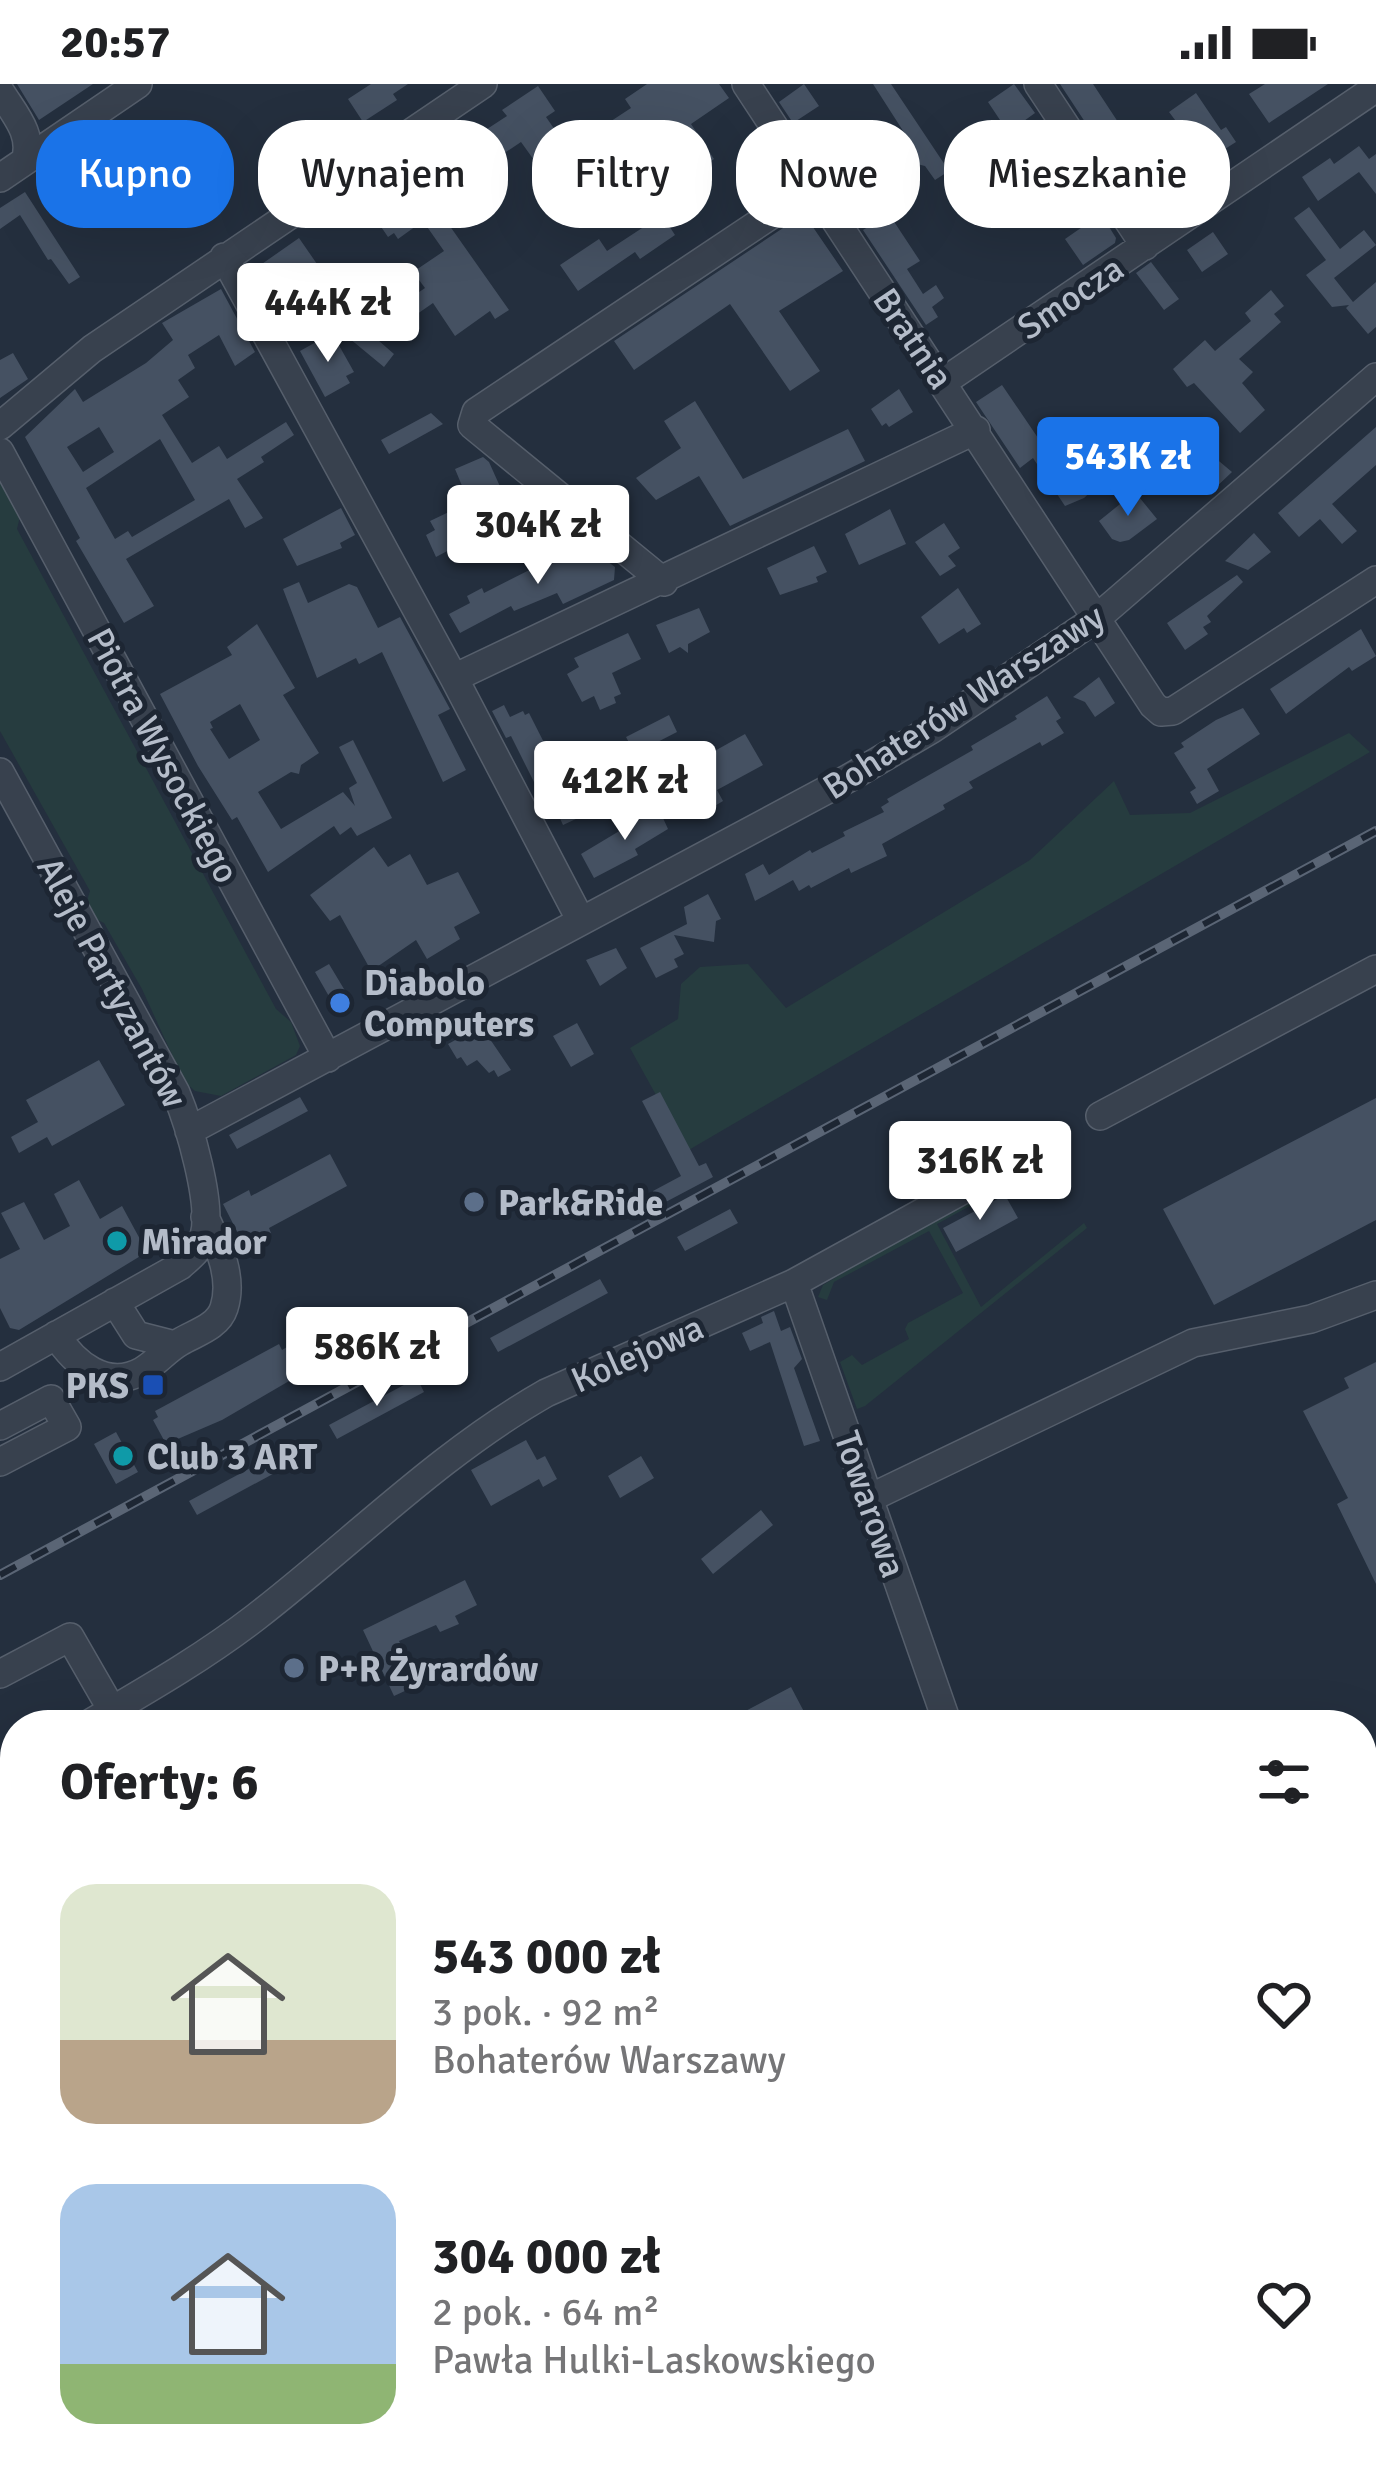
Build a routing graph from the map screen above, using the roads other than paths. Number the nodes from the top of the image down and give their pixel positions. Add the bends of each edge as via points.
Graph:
1 (138, 84) edge
2 (483, 84) edge
3 (746, 84) edge
4 (1038, 84) edge
5 (1376, 88) edge
6 (0, 91) edge
7 (769, 120) edge
8 (25, 161) junction
9 (0, 178) edge
10 (752, 228) edge
11 (840, 228) edge
12 (1145, 247) junction
13 (224, 256) junction
14 (1376, 376) edge
15 (943, 382) junction
16 (0, 426) edge
17 (976, 430) junction
18 (0, 452) edge
19 (1376, 580) edge
20 (664, 582) junction
21 (1097, 617) junction
22 (454, 678) junction
23 (4, 787) edge
24 (581, 921) junction
25 (1376, 969) edge
26 (328, 1058) junction
27 (1100, 1116) dead end
28 (189, 1131) junction
29 (1031, 1159) dead end
30 (205, 1217) junction
31 (179, 1265) junction
32 (794, 1283) junction
33 (224, 1288) junction
34 (1376, 1295) edge
35 (116, 1302) junction
36 (56, 1335) junction
37 (175, 1345) junction
38 (3, 1359) edge
39 (0, 1426) edge
40 (0, 1462) edge
41 (870, 1498) junction
42 (0, 1674) edge
43 (111, 1710) edge
44 (114, 1710) edge
45 (943, 1710) edge

1 - 8 street
2 - 13 street
3 - 7 street, Bratnia
4 - 12 street
5 - 12 street, Smocza
6 - 8 street via 27,134
8 - 9 street
10 - 20 street via 476,412 472,425
11 - 15 street, Bratnia
12 - 15 street, Smocza
13 - 16 street
13 - 22 street
14 - 21 street, Bohaterów Warszawy
15 - 17 street, Bratnia
17 - 20 street
17 - 21 street, Bratnia
18 - 26 street, Piotra Wysockiego
19 - 21 street, Bratnia via 1172,711 1161,712
20 - 22 street
21 - 24 street, Bohaterów Warszawy via 932,729
22 - 24 street
23 - 28 street, Aleje Partyzantów via 176,1093
24 - 26 street, Bohaterów Warszawy
25 - 27 street
26 - 28 street, Bohaterów Warszawy
28 - 30 street, Aleje Partyzantów
29 - 32 street, Kolejowa
30 - 31 street via 202,1243
30 - 33 street, Aleje Partyzantów via 224,1261
31 - 33 street
31 - 35 street
32 - 41 street, Towarowa
32 - 44 street, Kolejowa via 508,1415 238,1630
33 - 37 street via 217,1320
34 - 41 street via 1311,1319 1193,1343
35 - 36 street
35 - 37 street via 136,1335
36 - 37 street via 80,1366 114,1377 136,1374
36 - 38 street
39 - 40 street via 51,1399 67,1427
41 - 45 street, Towarowa
42 - 43 street via 70,1637

